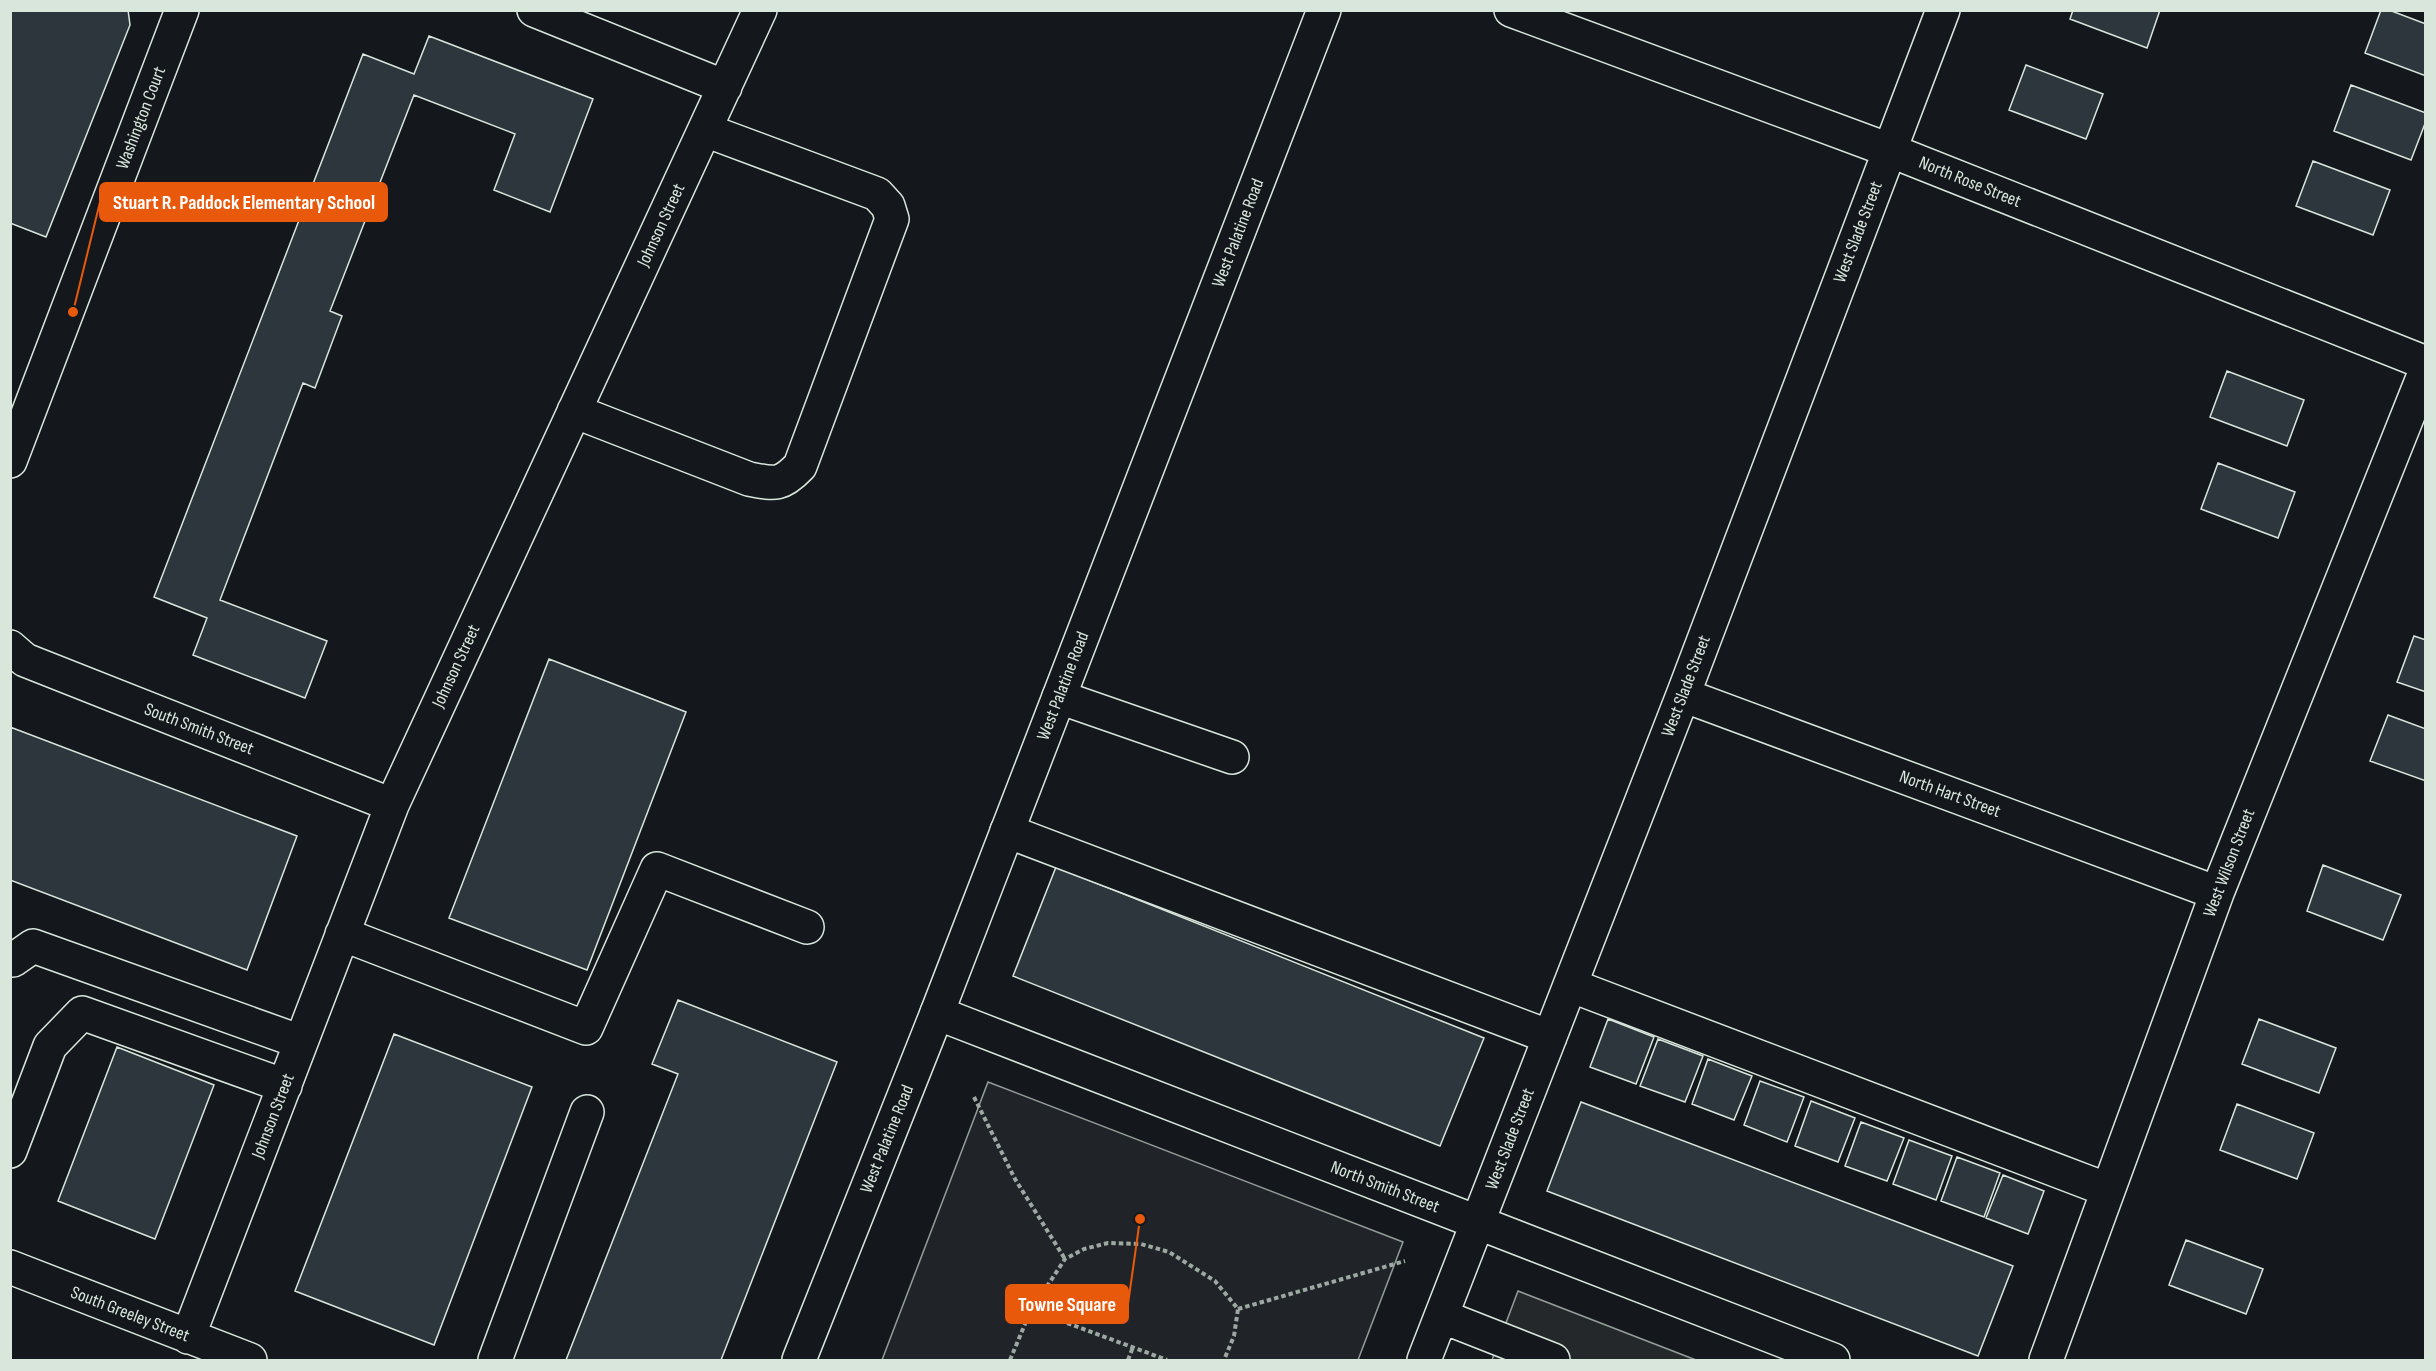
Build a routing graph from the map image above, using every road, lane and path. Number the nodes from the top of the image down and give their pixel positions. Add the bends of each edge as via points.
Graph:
1 (182, 10) edge
2 (534, 10) edge
3 (760, 10) edge
4 (1324, 10) edge
5 (1511, 10) edge
6 (1943, 10) edge
7 (725, 87) junction
8 (705, 130) junction
9 (1889, 150) junction
10 (2426, 363) edge
11 (2426, 370) edge
12 (574, 411) junction
13 (10, 462) edge
14 (10, 647) edge
15 (1683, 695) junction
16 (1059, 697) junction
17 (1232, 757) dead end
18 (392, 805) junction
19 (1007, 831) junction
20 (2217, 892) junction
21 (807, 927) dead end
22 (342, 934) junction
23 (11, 961) edge
24 (1570, 985) junction
25 (937, 1013) junction
26 (1550, 1037) junction
27 (301, 1042) junction
28 (285, 1086) junction
29 (974, 1096) dead end
30 (587, 1112) dead end
31 (10, 1151) edge
32 (2108, 1190) junction
33 (1478, 1223) junction
34 (1065, 1259) junction
35 (1406, 1261) dead end
36 (10, 1267) edge
37 (1238, 1309) junction
38 (1032, 1310) junction
39 (1441, 1316) junction
40 (188, 1336) junction
41 (1133, 1347) junction
42 (250, 1360) edge
43 (495, 1360) edge
44 (799, 1360) edge
45 (1010, 1360) edge
46 (1128, 1360) edge
47 (1167, 1360) edge
48 (1224, 1360) edge
49 (1424, 1360) edge
50 (1553, 1360) edge
51 (1833, 1360) edge
52 (2046, 1360) edge

1 - 13 street, Washington Court
2 - 7 street
3 - 7 street, Johnson Street
4 - 16 street, West Palatine Road
5 - 9 street, North Rose Street
6 - 9 street, West Slade Street
7 - 8 street, Johnson Street
8 - 12 street, Johnson Street
8 - 12 street via 878,194 892,219 800,466 787,480 772,484 749,479
9 - 10 street, North Rose Street
9 - 15 street, West Slade Street
11 - 20 street, West Wilson Street
12 - 18 street, Johnson Street
14 - 18 street, South Smith Street via 25,660
15 - 20 street, North Hart Street
15 - 24 street, West Slade Street
16 - 17 street
16 - 19 street, West Palatine Road
18 - 22 street, Johnson Street
19 - 25 street, West Palatine Road
19 - 26 street
20 - 32 street, West Wilson Street
21 - 22 street via 657,868 586,1028
22 - 27 street, Johnson Street
23 - 27 street via 33,946
24 - 26 street, West Slade Street
24 - 32 street
25 - 33 street, North Smith Street
25 - 44 street, West Palatine Road
26 - 33 street, West Slade Street
27 - 28 street, Johnson Street
28 - 31 street via 82,1013 50,1046
28 - 40 street, Johnson Street
29 - 34 path via 1015,1179
30 - 43 street
32 - 52 street, West Wilson Street
33 - 39 street, West Slade Street
33 - 51 street, North Smith Street
34 - 37 path via 1084,1249 1108,1244 1141,1244 1169,1252 1215,1281
34 - 38 path
35 - 37 path
36 - 40 street, South Greeley Street
37 - 48 path via 1234,1336
38 - 41 path
38 - 45 path
39 - 49 street, West Slade Street
39 - 50 street
40 - 42 street, South Greeley Street
41 - 46 path
41 - 47 path

